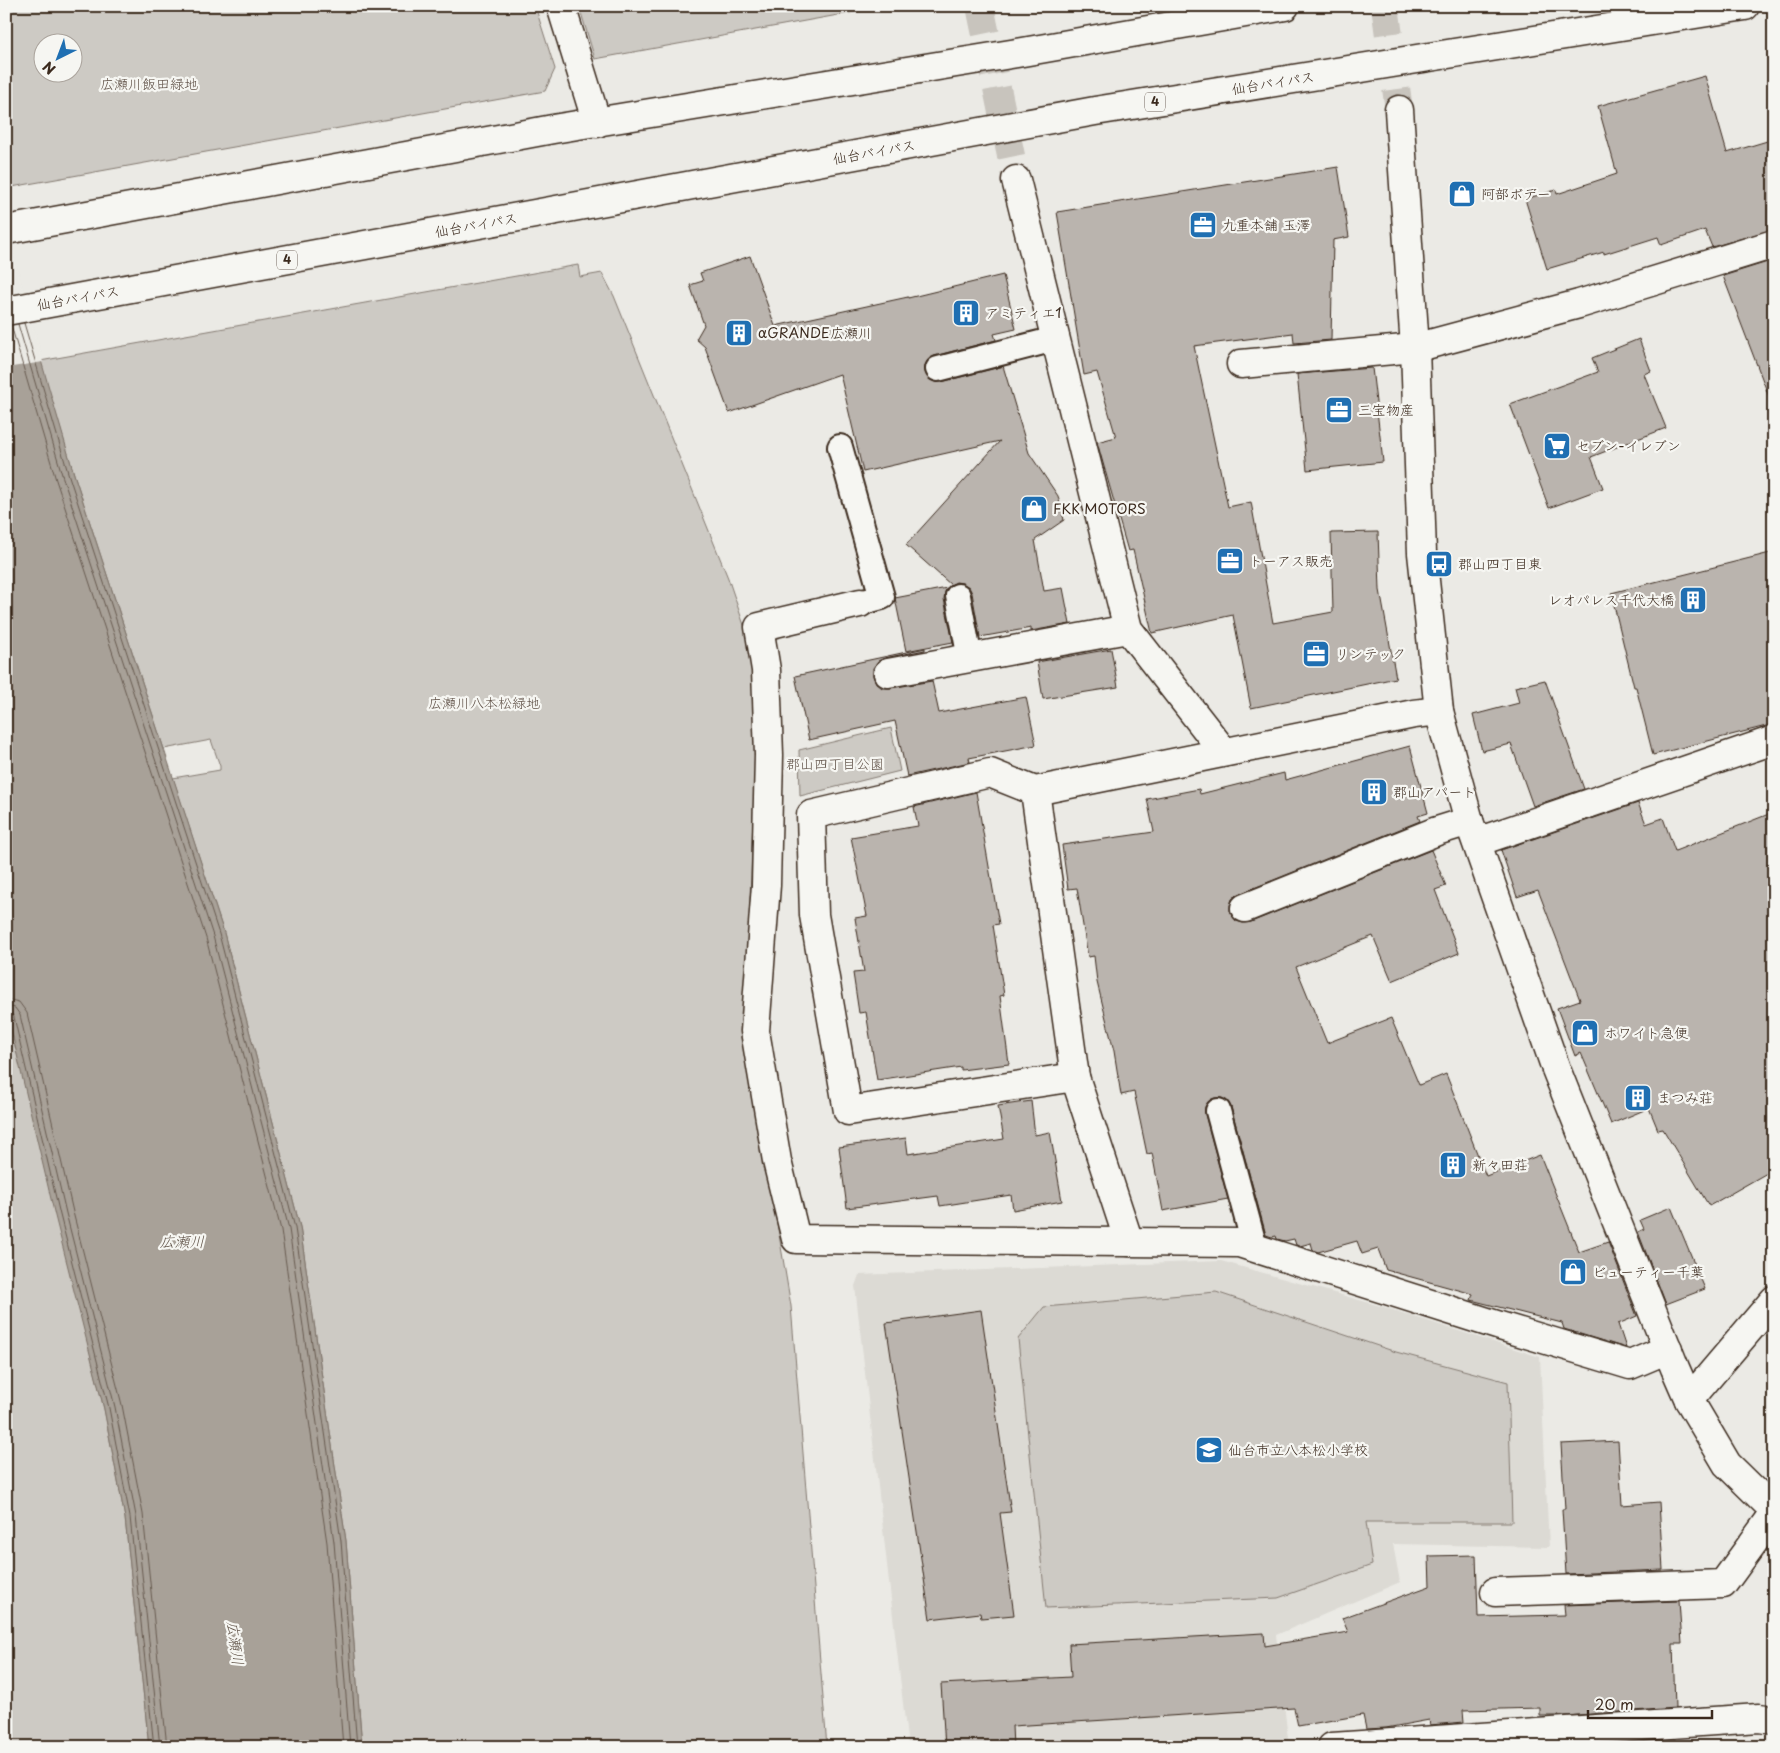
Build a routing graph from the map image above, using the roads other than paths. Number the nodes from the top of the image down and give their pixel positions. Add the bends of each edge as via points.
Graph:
1 (561, 6) edge
2 (1285, 6) edge
3 (1744, 6) edge
4 (1399, 110) tunnel mouth
5 (597, 123) junction
6 (1016, 180) tunnel mouth
7 (6, 230) edge
8 (1774, 244) edge
9 (6, 311) edge
10 (1055, 339) junction
11 (1415, 348) junction
12 (1241, 364) dead end
13 (938, 369) dead end
14 (840, 447) dead end
15 (958, 596) dead end
16 (860, 603) joint
17 (1128, 629) junction
18 (970, 659) junction
19 (888, 673) dead end
20 (1439, 711) junction
21 (1774, 740) edge
22 (1224, 752) junction
23 (1035, 791) junction
24 (1473, 832) junction
25 (1245, 908) dead end
26 (1074, 1077) junction
27 (1218, 1111) dead end
28 (1128, 1242) junction
29 (1255, 1248) junction
30 (1774, 1300) edge
31 (1668, 1350) junction
32 (1689, 1400) junction
33 (1774, 1510) edge
34 (1774, 1514) edge
35 (1495, 1592) dead end
36 (1774, 1720) edge
37 (1332, 1747) edge

1 - 5 main road
2 - 5 main road
3 - 9 main road, 仙台バイパス / 4 via 1095,111
4 - 11 main road
5 - 7 main road
6 - 10 main road
8 - 11 main road via 1579,304
10 - 13 lane
10 - 17 main road
11 - 12 main road
11 - 20 main road via 1422,553
14 - 16 lane via 882,597
15 - 18 lane
16 - 28 main road via 760,627 766,670 768,755 766,885 755,1031 777,1161 796,1239
17 - 18 main road
17 - 22 main road
18 - 19 main road
20 - 22 main road
20 - 24 main road
21 - 24 main road
22 - 23 main road
23 - 26 main road
23 - 26 main road via 990,773 811,814 814,915 848,1111
24 - 25 main road via 1437,831
24 - 31 main road via 1556,1069
26 - 28 main road
27 - 29 lane
28 - 29 main road via 1239,1243
29 - 31 main road via 1630,1365
30 - 32 main road
31 - 32 main road
32 - 33 main road via 1727,1464
34 - 35 main road via 1724,1584
36 - 37 main road via 1759,1718

